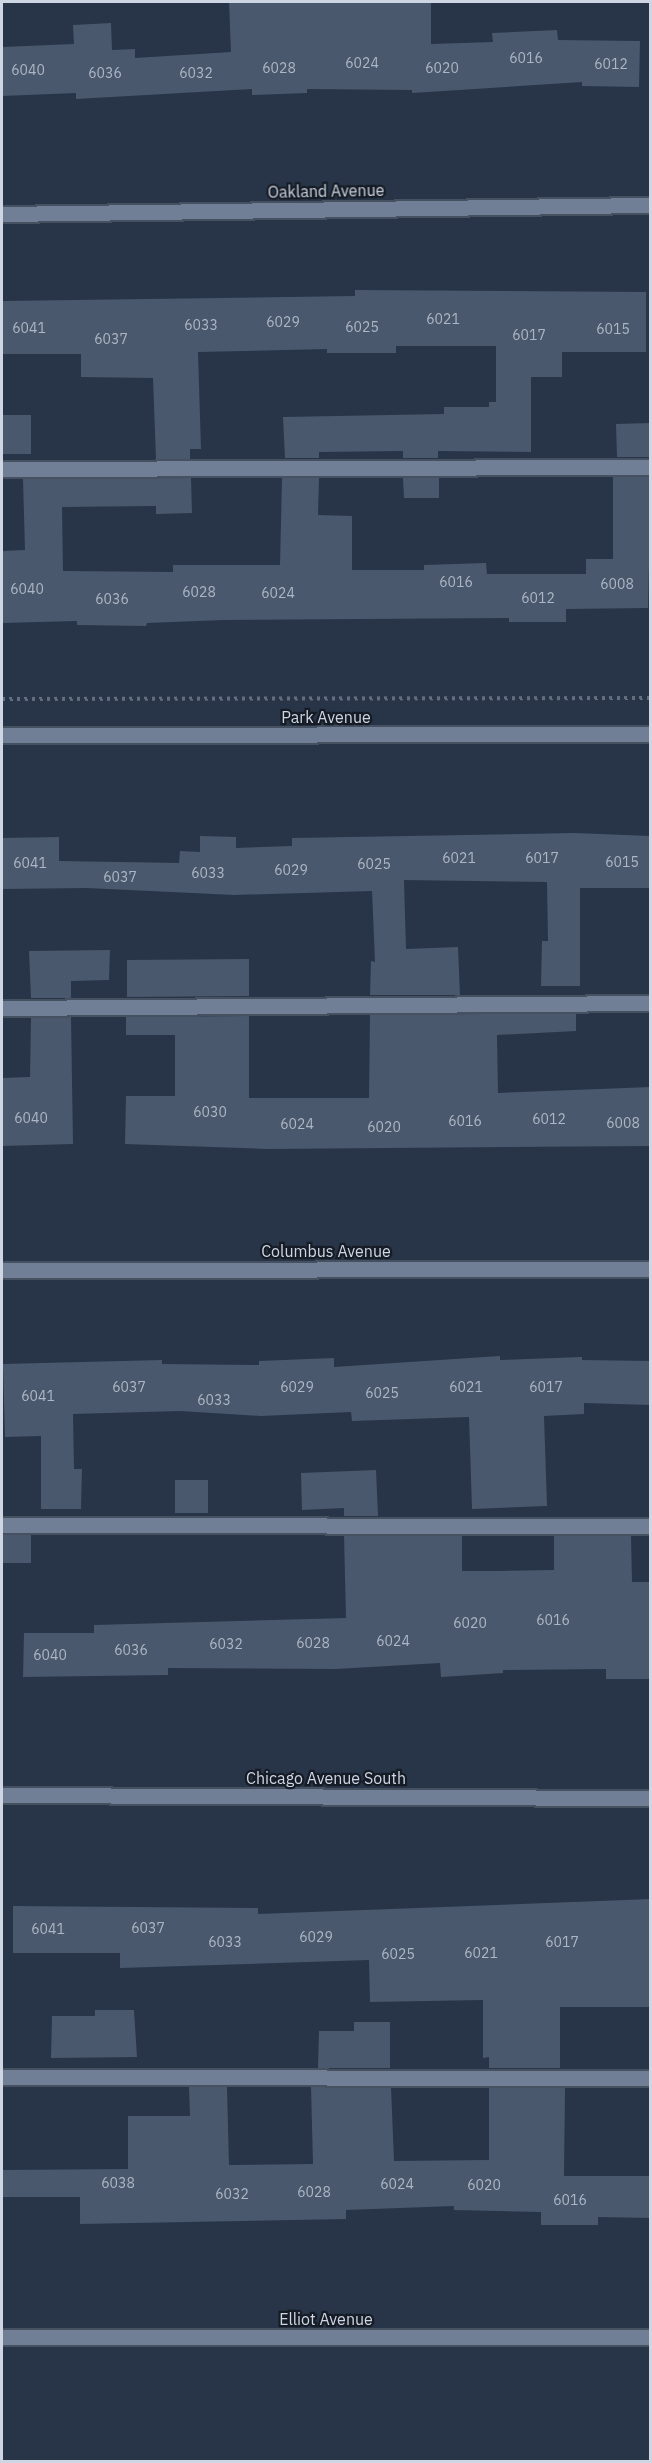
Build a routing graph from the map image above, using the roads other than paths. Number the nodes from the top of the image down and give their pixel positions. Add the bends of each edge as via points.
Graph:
1 (651, 205) edge
2 (2, 214) edge
3 (651, 467) edge
4 (2, 469) edge
5 (651, 734) edge
6 (2, 735) edge
7 (651, 1003) edge
8 (2, 1008) edge
9 (651, 1269) edge
10 (2, 1270) edge
11 (2, 1525) edge
12 (651, 1526) edge
13 (2, 1795) edge
14 (651, 1798) edge
15 (2, 2077) edge
16 (651, 2078) edge
17 (2, 2337) edge
18 (651, 2337) edge

1 - 2 street, Oakland Avenue
3 - 4 street
5 - 6 street, Park Avenue
7 - 8 street
9 - 10 street, Columbus Avenue
11 - 12 street
13 - 14 street, Chicago Avenue South
15 - 16 street
17 - 18 street, Elliot Avenue

